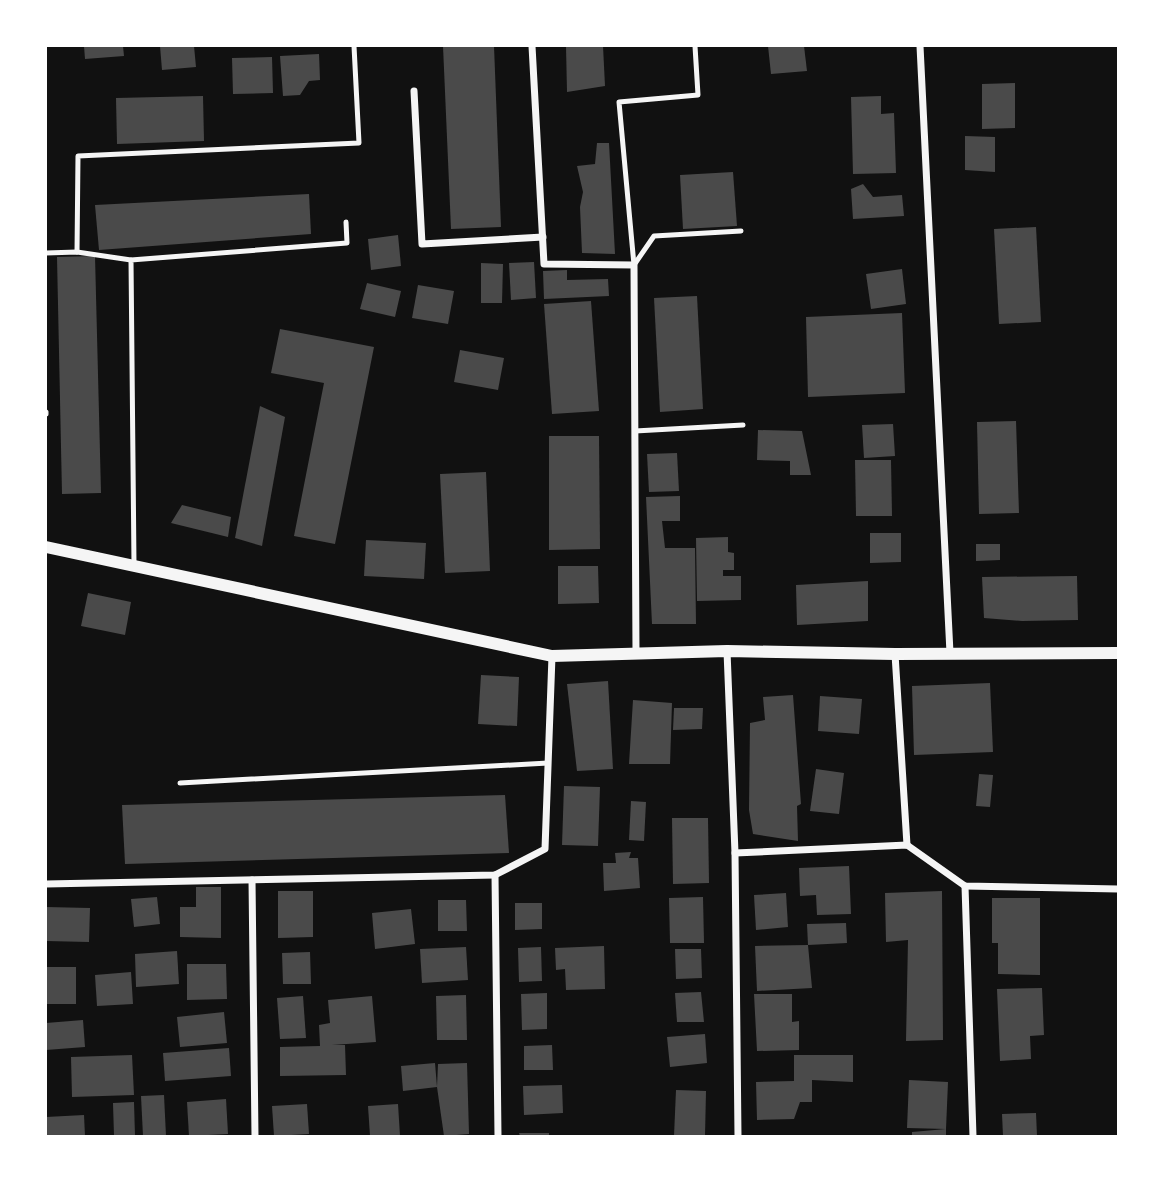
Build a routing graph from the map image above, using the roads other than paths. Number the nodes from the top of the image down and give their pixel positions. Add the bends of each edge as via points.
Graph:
1 (354, 46) edge
2 (532, 46) edge
3 (695, 46) edge
4 (920, 46) edge
5 (414, 90) dead end
6 (346, 222) dead end
7 (741, 231) dead end
8 (543, 236) junction
9 (46, 253) edge
10 (77, 253) junction
11 (131, 260) junction
12 (634, 265) junction
13 (743, 425) dead end
14 (635, 430) junction
15 (46, 547) edge
16 (134, 567) junction
17 (727, 651) junction
18 (636, 653) junction
19 (950, 653) junction
20 (1118, 653) edge
21 (895, 654) junction
22 (552, 656) junction
23 (548, 763) junction
24 (180, 783) dead end
25 (907, 845) junction
26 (735, 853) junction
27 (495, 875) junction
28 (252, 880) junction
29 (46, 884) edge
30 (965, 886) junction
31 (1118, 889) edge
32 (255, 1136) edge
33 (498, 1136) edge
34 (738, 1136) edge
35 (974, 1136) edge

1 - 10 lane via 359,143 78,156
2 - 8 street
3 - 12 lane via 698,95 620,102
4 - 19 street
5 - 8 street via 422,244
6 - 11 lane via 348,243
7 - 12 lane via 654,236
8 - 12 street via 544,264
9 - 10 lane
10 - 11 lane
11 - 16 lane
12 - 14 street
13 - 14 lane
14 - 18 street
15 - 16 street
16 - 22 street
17 - 18 street
17 - 21 street
17 - 26 street
18 - 22 street
19 - 20 street
19 - 21 street
21 - 25 street
22 - 23 street
23 - 24 lane
23 - 27 street via 545,849
25 - 26 street
25 - 30 street
26 - 34 street
27 - 28 street
27 - 33 street
28 - 29 street
28 - 32 street
30 - 31 street
30 - 35 street

